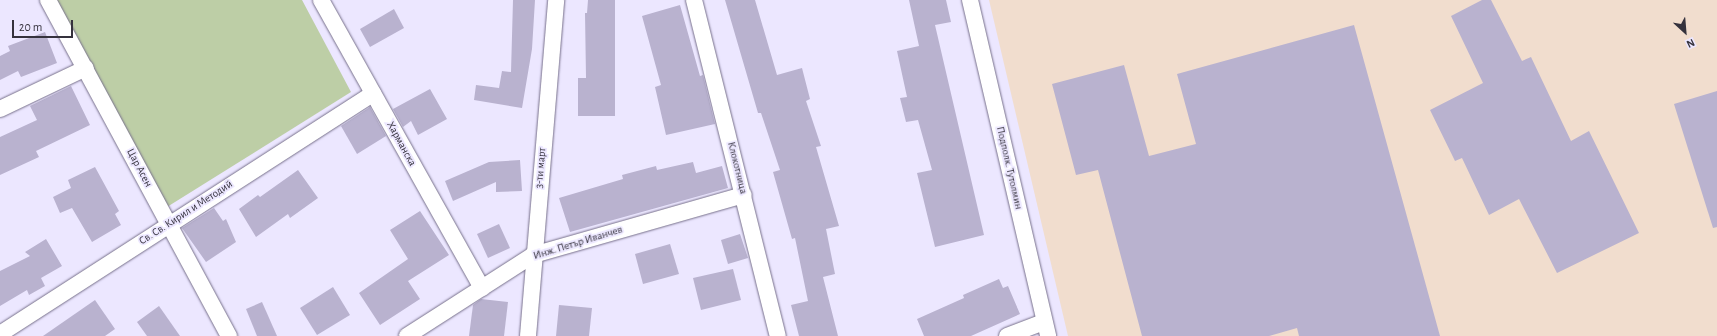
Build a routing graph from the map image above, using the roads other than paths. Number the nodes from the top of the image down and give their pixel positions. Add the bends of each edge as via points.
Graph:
1 (48, 0) edge
2 (321, 0) edge
3 (556, 0) edge
4 (694, 0) edge
5 (970, 0) edge
6 (86, 68) junction
7 (373, 94) junction
8 (0, 109) edge
9 (744, 195) junction
10 (170, 223) junction
11 (533, 255) junction
12 (482, 288) junction
13 (1046, 329) edge
14 (0, 334) edge
15 (229, 336) edge
16 (407, 336) edge
17 (528, 336) edge
18 (778, 336) edge
19 (1007, 336) edge

1 - 6 street, Цар Асен
2 - 7 street, Харманска
3 - 11 street, 3-ти март
4 - 9 street, Клокотница
5 - 13 street, Подполк. Тутолмин
6 - 8 street
6 - 10 street, Цар Асен
7 - 10 street, Св. Св. Кирил и Методий
7 - 12 street, Харманска
9 - 11 street, Инж. Петър Иванчев
9 - 18 street, Клокотница
10 - 14 street, Св. Св. Кирил и Методий
10 - 15 street, Цар Асен
11 - 12 street, Инж. Петър Иванчев
11 - 17 street, 3-ти март
12 - 16 street, Инж. Петър Иванчев
13 - 19 street

